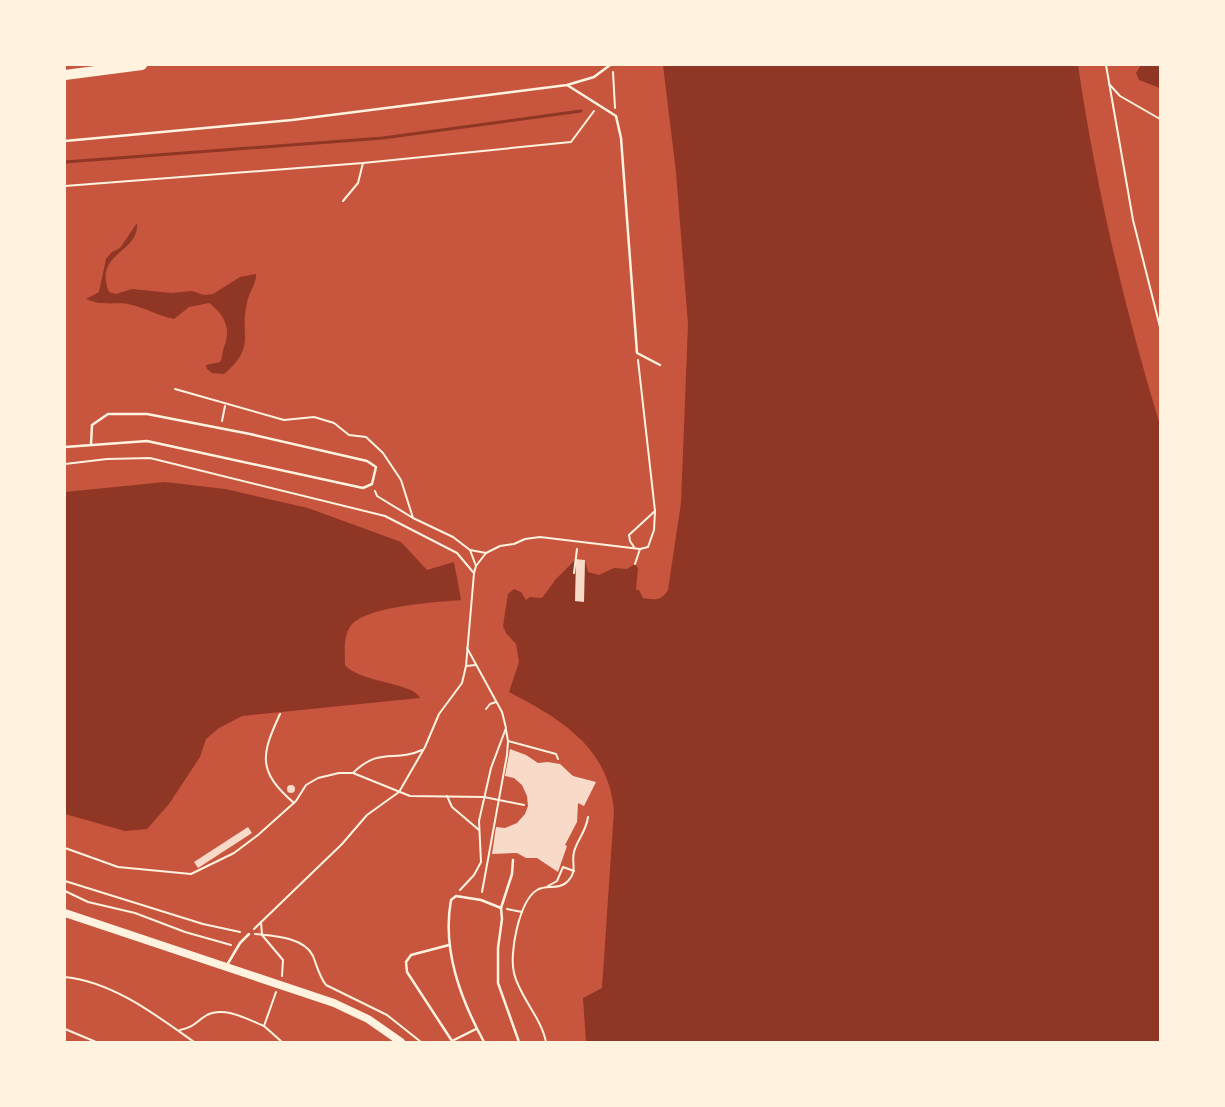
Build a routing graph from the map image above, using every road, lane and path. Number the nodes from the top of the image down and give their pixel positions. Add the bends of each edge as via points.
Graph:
1 (142, 65) edge
2 (611, 65) edge
3 (1106, 65) edge
4 (65, 75) edge
5 (1109, 84) junction
6 (567, 85) junction
7 (599, 105) junction
8 (616, 116) junction
9 (1160, 119) edge
10 (65, 141) edge
11 (363, 163) junction
12 (65, 186) edge
13 (343, 200) dead end
14 (1160, 327) edge
15 (637, 353) junction
16 (660, 365) dead end
17 (175, 389) dead end
18 (226, 405) junction
19 (220, 428) junction
20 (91, 444) junction
21 (65, 447) edge
22 (65, 464) edge
23 (372, 484) junction
24 (655, 511) junction
25 (413, 518) junction
26 (634, 547) junction
27 (577, 549) dead end
28 (640, 549) junction
29 (470, 550) junction
30 (486, 553) junction
31 (635, 564) dead end
32 (476, 566) junction
33 (474, 573) junction
34 (574, 573) dead end
35 (467, 648) junction
36 (476, 665) junction
37 (466, 666) junction
38 (496, 702) junction
39 (486, 709) dead end
40 (280, 714) dead end
41 (506, 728) junction
42 (508, 741) junction
43 (423, 749) junction
44 (558, 759) dead end
45 (353, 773) junction
46 (399, 792) junction
47 (447, 796) junction
48 (484, 797) junction
49 (499, 800) junction
50 (294, 803) junction
51 (524, 805) dead end
52 (588, 817) dead end
53 (480, 831) junction
54 (65, 848) edge
55 (513, 860) dead end
56 (574, 871) junction
57 (65, 881) edge
58 (546, 887) junction
59 (65, 891) edge
60 (456, 896) junction
61 (481, 900) junction
62 (501, 908) junction
63 (522, 912) junction
64 (65, 913) edge
65 (249, 934) junction
66 (449, 945) junction
67 (235, 946) dead end
68 (227, 967) junction
69 (65, 977) edge
70 (264, 1026) dead end
71 (65, 1029) edge
72 (476, 1029) junction
73 (178, 1031) junction
74 (96, 1042) edge
75 (194, 1042) edge
76 (401, 1042) edge
77 (421, 1042) edge
78 (484, 1042) edge
79 (518, 1042) edge
80 (546, 1042) edge

1 - 4 highway
2 - 6 lane via 594,77
2 - 8 path
3 - 5 path
5 - 9 path via 1120,96
5 - 14 path via 1133,220
6 - 7 lane
6 - 10 lane via 292,120
7 - 8 lane
7 - 11 path via 571,142
8 - 15 lane via 621,138
11 - 12 path
11 - 13 path via 358,183
15 - 16 lane
15 - 24 path
17 - 18 path
18 - 19 path
18 - 25 path via 284,420 314,417 334,423 349,435 366,437 383,453 401,480
19 - 20 lane via 147,414 108,414 92,425
19 - 23 lane via 367,461 376,466
20 - 21 lane
20 - 23 lane via 147,441 363,488
22 - 33 path via 150,458 385,516 457,553
23 - 25 path via 378,496
24 - 26 path via 629,535
24 - 28 path via 654,530 648,547
25 - 29 path
26 - 28 path
26 - 30 path via 540,537 500,546
27 - 34 path
28 - 31 path
29 - 30 path
29 - 32 path
30 - 32 path
32 - 33 path
33 - 35 path
35 - 36 path
35 - 37 path
36 - 37 path
36 - 38 path
37 - 43 path via 457,693 439,714
38 - 39 path
38 - 41 path
40 - 50 path via 267,743 265,760 280,791
41 - 42 path
41 - 48 path
42 - 44 path via 556,754
42 - 49 path
43 - 45 path via 411,755 378,756 364,762
43 - 46 path
45 - 46 path
45 - 50 path via 318,778 306,785
46 - 47 path via 410,796
46 - 65 path via 367,815 342,844
47 - 48 path
47 - 53 path via 452,808
48 - 49 path
48 - 53 path
49 - 51 path
49 - 61 path
50 - 54 path via 234,853 191,874 118,868
52 - 56 path via 574,852
53 - 60 path via 481,862
55 - 62 lane
56 - 58 path via 562,886
56 - 58 path via 563,866 557,881
57 - 65 path via 202,924
58 - 63 path via 530,895
59 - 67 path via 88,902 122,909 184,932
60 - 61 lane
60 - 66 lane via 451,900 447,922
61 - 62 lane
62 - 63 path
62 - 79 lane via 498,983
63 - 80 path via 513,948 514,974 543,1028
64 - 68 main road
65 - 68 lane
65 - 77 path via 302,944 310,950 326,985 387,1015
66 - 72 lane via 458,984
66 - 72 lane via 411,955 406,962 408,972 452,1041
68 - 76 main road via 334,1003
69 - 73 path via 94,984 130,999
70 - 73 path via 219,1011 206,1016 193,1028
71 - 74 path
72 - 78 lane
73 - 75 path

